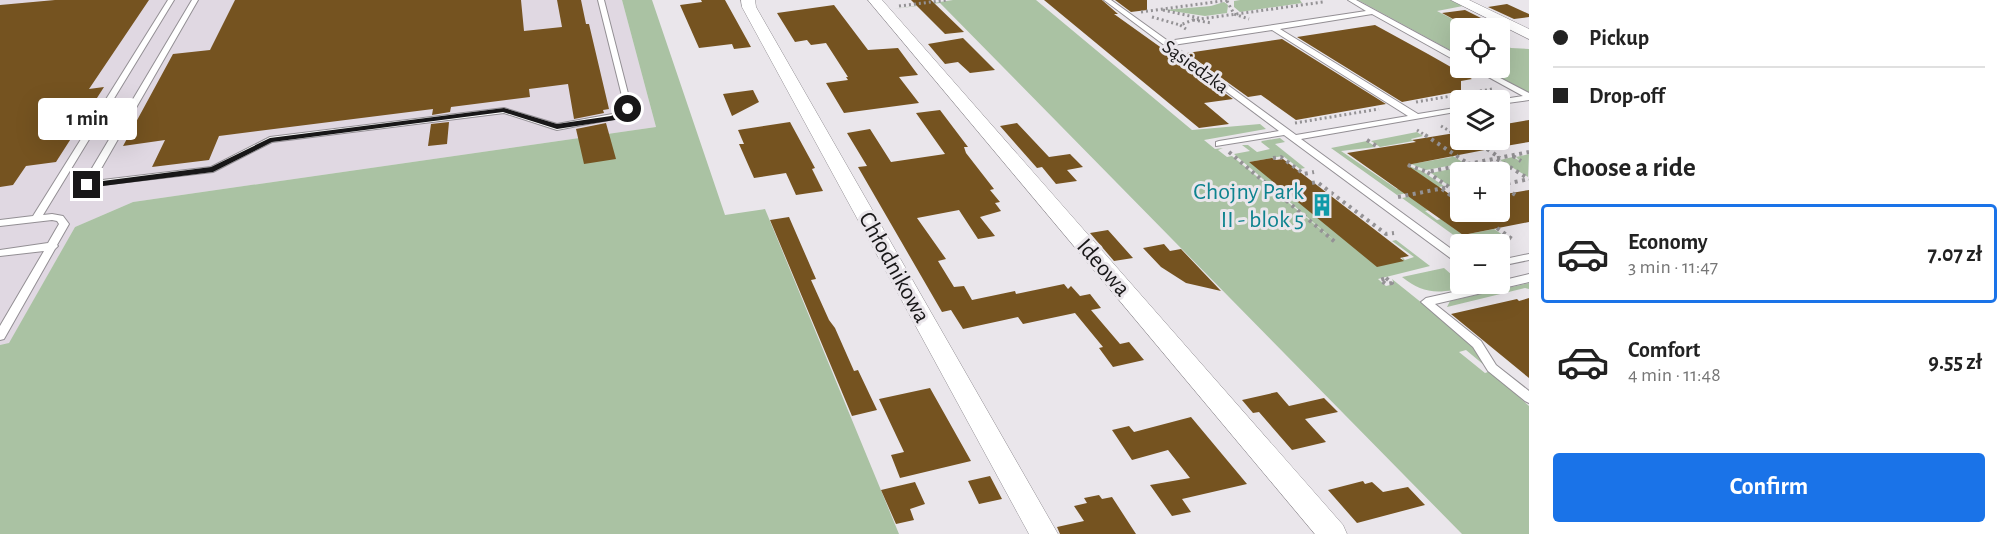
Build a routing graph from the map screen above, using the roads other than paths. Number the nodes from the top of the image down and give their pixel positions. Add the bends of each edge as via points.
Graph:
1 (171, 0) edge
2 (195, 0) edge
3 (601, 0) edge
4 (748, 0) edge
5 (1107, 0) edge
6 (1351, 0) edge
7 (1458, 0) edge
8 (878, 4) edge
9 (1374, 12) junction
10 (1274, 28) junction
11 (1529, 35) edge
12 (1166, 44) junction
13 (1450, 54) edge
14 (1494, 78) edge
15 (1529, 97) edge
16 (1510, 100) edge
17 (1450, 111) edge
18 (1414, 116) junction
19 (1290, 135) junction
20 (1219, 144) dead end
21 (36, 219) junction
22 (0, 223) edge
23 (53, 246) junction
24 (0, 253) edge
25 (1450, 253) edge
26 (1529, 257) edge
27 (1510, 261) edge
28 (1529, 278) edge
29 (1510, 281) edge
30 (1455, 294) edge
31 (1, 332) edge
32 (1529, 398) edge
33 (1044, 534) edge
34 (1333, 534) edge

1 - 21 lane
2 - 3 lane via 87,185 213,169 270,140 504,110 557,127 621,115 628,104
4 - 33 street, Chłodnikowa
5 - 12 lane, Sąsiedzka
6 - 9 lane
7 - 11 street
8 - 34 street, Ideowa
9 - 10 lane
9 - 13 lane
10 - 12 lane
10 - 18 lane
12 - 19 lane, Sąsiedzka
14 - 15 lane
15 - 16 lane
17 - 18 lane
18 - 19 lane
19 - 20 lane
19 - 25 lane, Sąsiedzka
21 - 22 lane
21 - 23 lane via 64,220
23 - 24 lane
23 - 31 lane
26 - 27 lane
28 - 29 lane
30 - 32 lane via 1426,302 1477,344 1492,368

